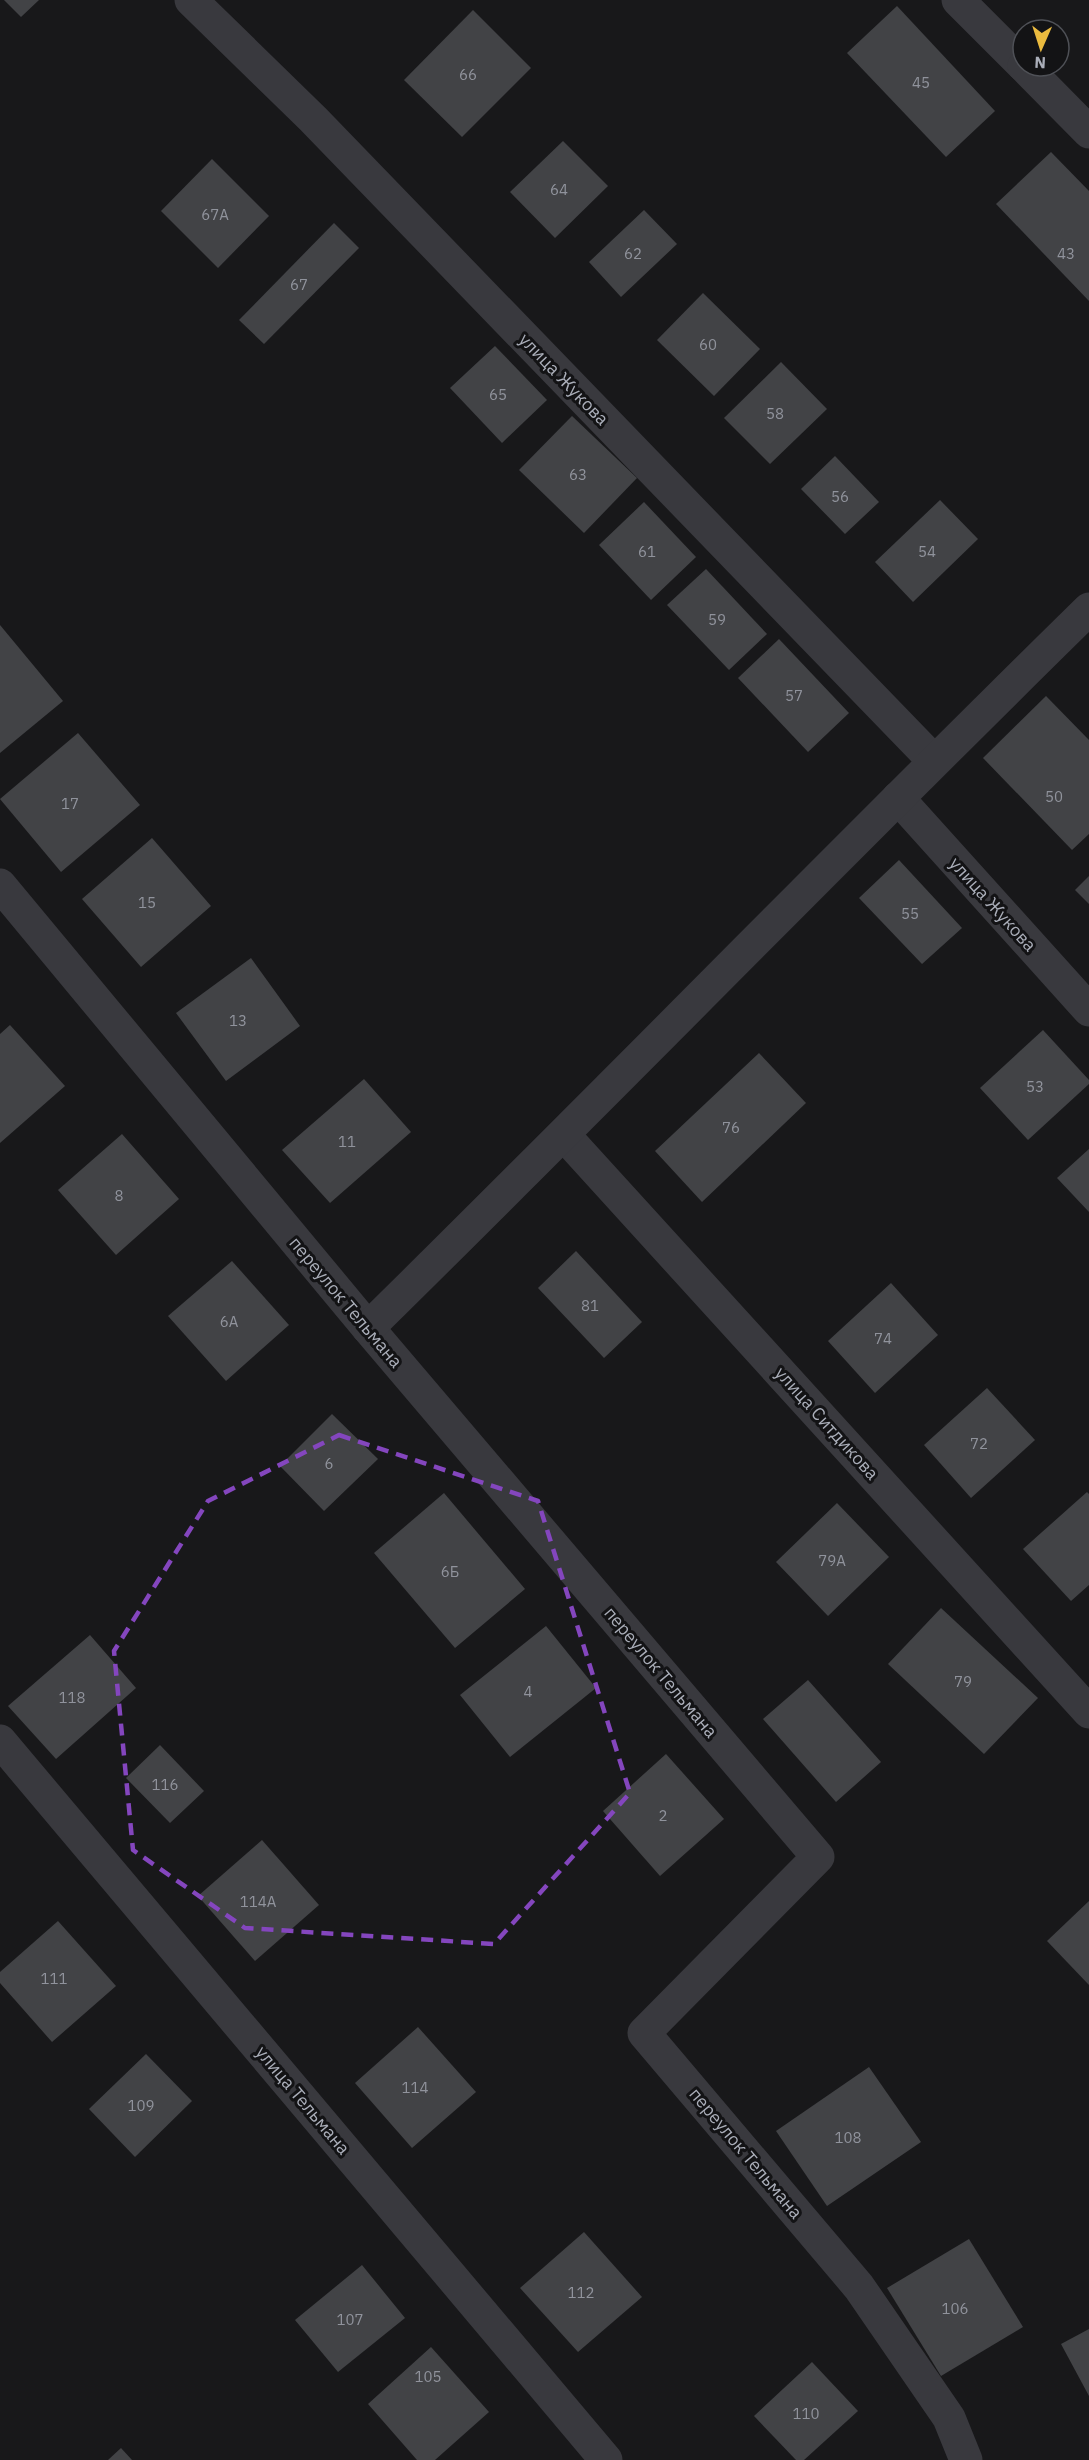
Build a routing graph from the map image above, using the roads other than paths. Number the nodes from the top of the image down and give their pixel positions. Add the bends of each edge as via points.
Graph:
1 (191, 0) edge
2 (958, 0) edge
3 (1011, 52) edge
4 (1037, 78) edge
5 (1089, 132) edge
6 (1089, 609) edge
7 (934, 761) junction
8 (898, 798) junction
9 (0, 885) edge
10 (1089, 1010) edge
11 (564, 1135) junction
12 (368, 1328) junction
13 (1089, 1712) edge
14 (0, 1741) edge
15 (606, 2460) edge
16 (966, 2460) edge

1 - 7 street, улица Жукова via 321,128
2 - 3 street
4 - 5 street
6 - 7 street
7 - 8 street
8 - 10 street, улица Жукова
8 - 11 street
9 - 12 street, переулок Тельмана
11 - 12 street
11 - 13 street, улица Ситдикова
12 - 16 street, переулок Тельмана via 818,1857 644,2033 859,2287 949,2418
14 - 15 street, улица Тельмана

